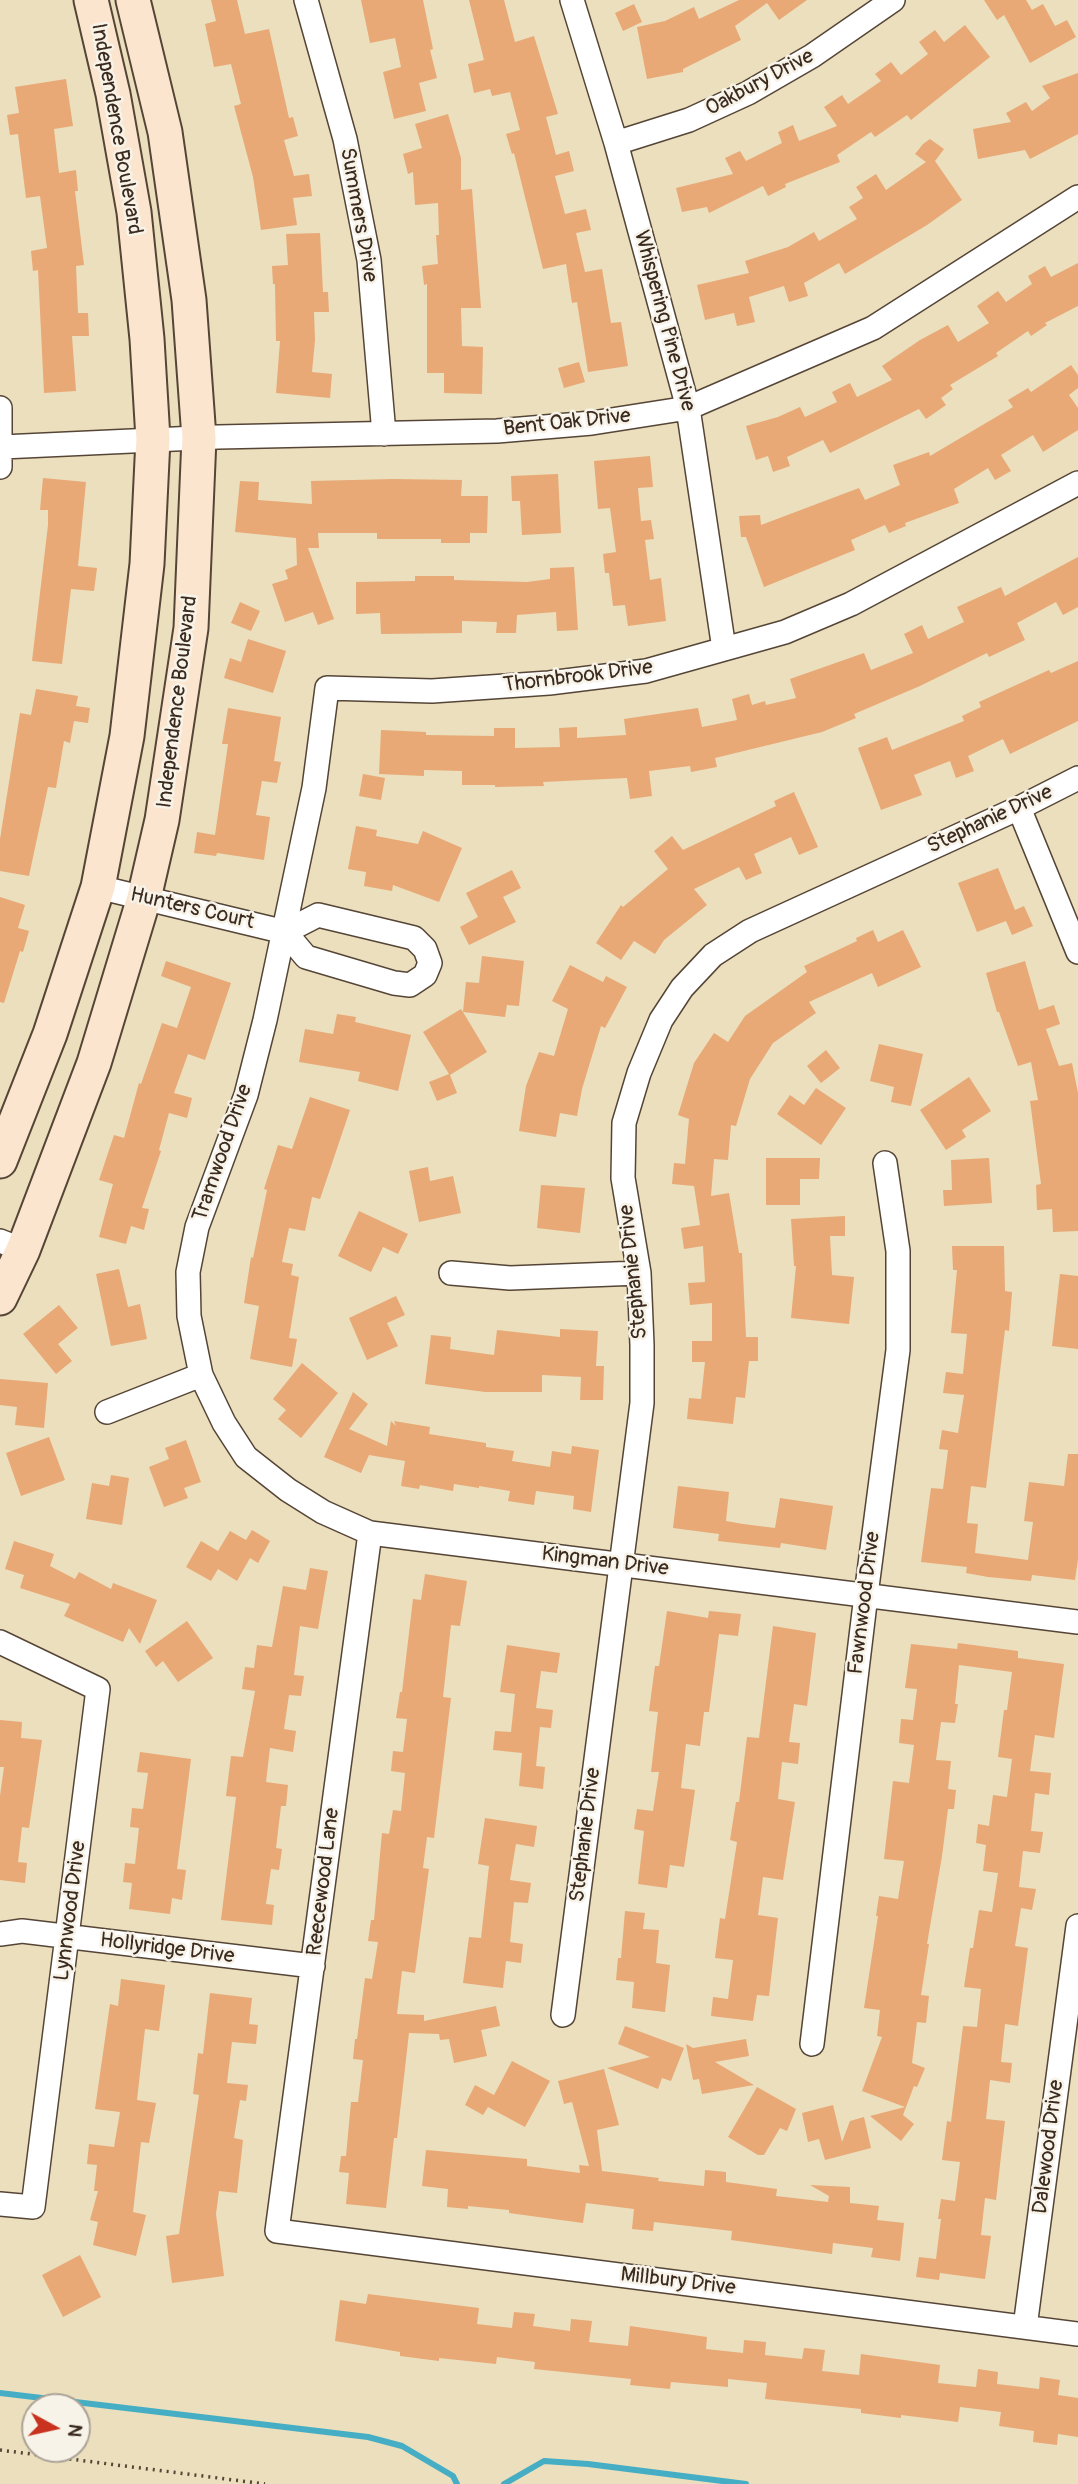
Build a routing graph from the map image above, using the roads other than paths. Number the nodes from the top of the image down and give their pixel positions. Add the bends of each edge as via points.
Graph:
1 (92, 0) edge
2 (133, 0) edge
3 (306, 0) edge
4 (572, 0) edge
5 (893, 0) edge
6 (616, 144) junction
7 (1078, 197) edge
8 (0, 408) edge
9 (688, 408) junction
10 (384, 434) junction
11 (199, 438) junction
12 (153, 439) junction
13 (1, 457) edge
14 (1078, 483) edge
15 (724, 649) junction
16 (1078, 778) edge
17 (1019, 808) junction
18 (98, 887) junction
19 (144, 898) junction
20 (285, 932) junction
21 (1078, 952) edge
22 (0, 1161) edge
23 (885, 1163) dead end
24 (11, 1245) edge
25 (450, 1273) dead end
26 (639, 1273) junction
27 (0, 1298) edge
28 (201, 1375) junction
29 (107, 1412) dead end
30 (370, 1533) junction
31 (621, 1564) junction
32 (866, 1595) junction
33 (1078, 1622) edge
34 (0, 1642) edge
35 (0, 1922) edge
36 (1078, 1926) edge
37 (11, 1933) edge
38 (68, 1937) junction
39 (313, 1966) junction
40 (563, 2015) dead end
41 (812, 2044) dead end
42 (0, 2204) edge
43 (277, 2231) joint
44 (1026, 2327) junction
45 (1078, 2334) edge

1 - 12 main road, Independence Boulevard via 134,212
2 - 11 main road, Independence Boulevard via 165,132 189,300
3 - 10 street, Summers Drive via 345,139 369,260
4 - 6 street, Whispering Pine Drive
5 - 6 street, Oakbury Drive via 748,93 689,120
6 - 9 street, Whispering Pine Drive
7 - 9 street, Bent Oak Drive via 873,328
8 - 13 street
9 - 10 street, Bent Oak Drive via 592,423
9 - 15 street, Whispering Pine Drive
10 - 11 street, Bent Oak Drive
11 - 12 street, Bent Oak Drive
11 - 19 main road, Independence Boulevard via 191,628 162,820
12 - 13 street, Bent Oak Drive
12 - 18 main road, Independence Boulevard via 147,564 127,736
14 - 15 street, Thornbrook Drive via 851,604 785,632
15 - 20 street, Thornbrook Drive via 646,671 549,683 432,691 327,688 314,788
16 - 17 street, Stephanie Drive
17 - 21 street
17 - 26 street, Stephanie Drive via 750,931 713,955 682,988 661,1020 624,1123 623,1178
18 - 19 street, Hunters Court
18 - 22 main road, Independence Boulevard via 50,1034
19 - 20 street, Hunters Court
19 - 24 main road, Independence Boulevard via 94,1063
20 - 20 street via 318,915 414,938 430,963 425,975 410,985 394,984 306,957
20 - 28 street, Tramwood Drive via 246,1094 192,1250 189,1316
23 - 32 street, Fawnwood Drive via 898,1251 898,1350
24 - 27 main road, Independence Boulevard
25 - 26 street via 510,1278
26 - 31 street, Stephanie Drive via 642,1403
28 - 29 street
28 - 30 street, Kingman Drive via 223,1423 246,1457 323,1512
30 - 31 street, Kingman Drive
30 - 39 street, Reecewood Lane
31 - 32 street, Kingman Drive
31 - 40 street, Stephanie Drive
32 - 33 street, Kingman Drive
32 - 41 street, Fawnwood Drive
34 - 38 street, Lynnwood Drive via 98,1689
35 - 37 street, Hollyridge Drive
36 - 44 street, Dalewood Drive
37 - 38 street, Hollyridge Drive
38 - 39 street, Hollyridge Drive
38 - 42 street, Lynnwood Drive via 33,2207
39 - 43 street, Reecewood Lane
43 - 44 street, Millbury Drive
44 - 45 street, Millbury Drive

